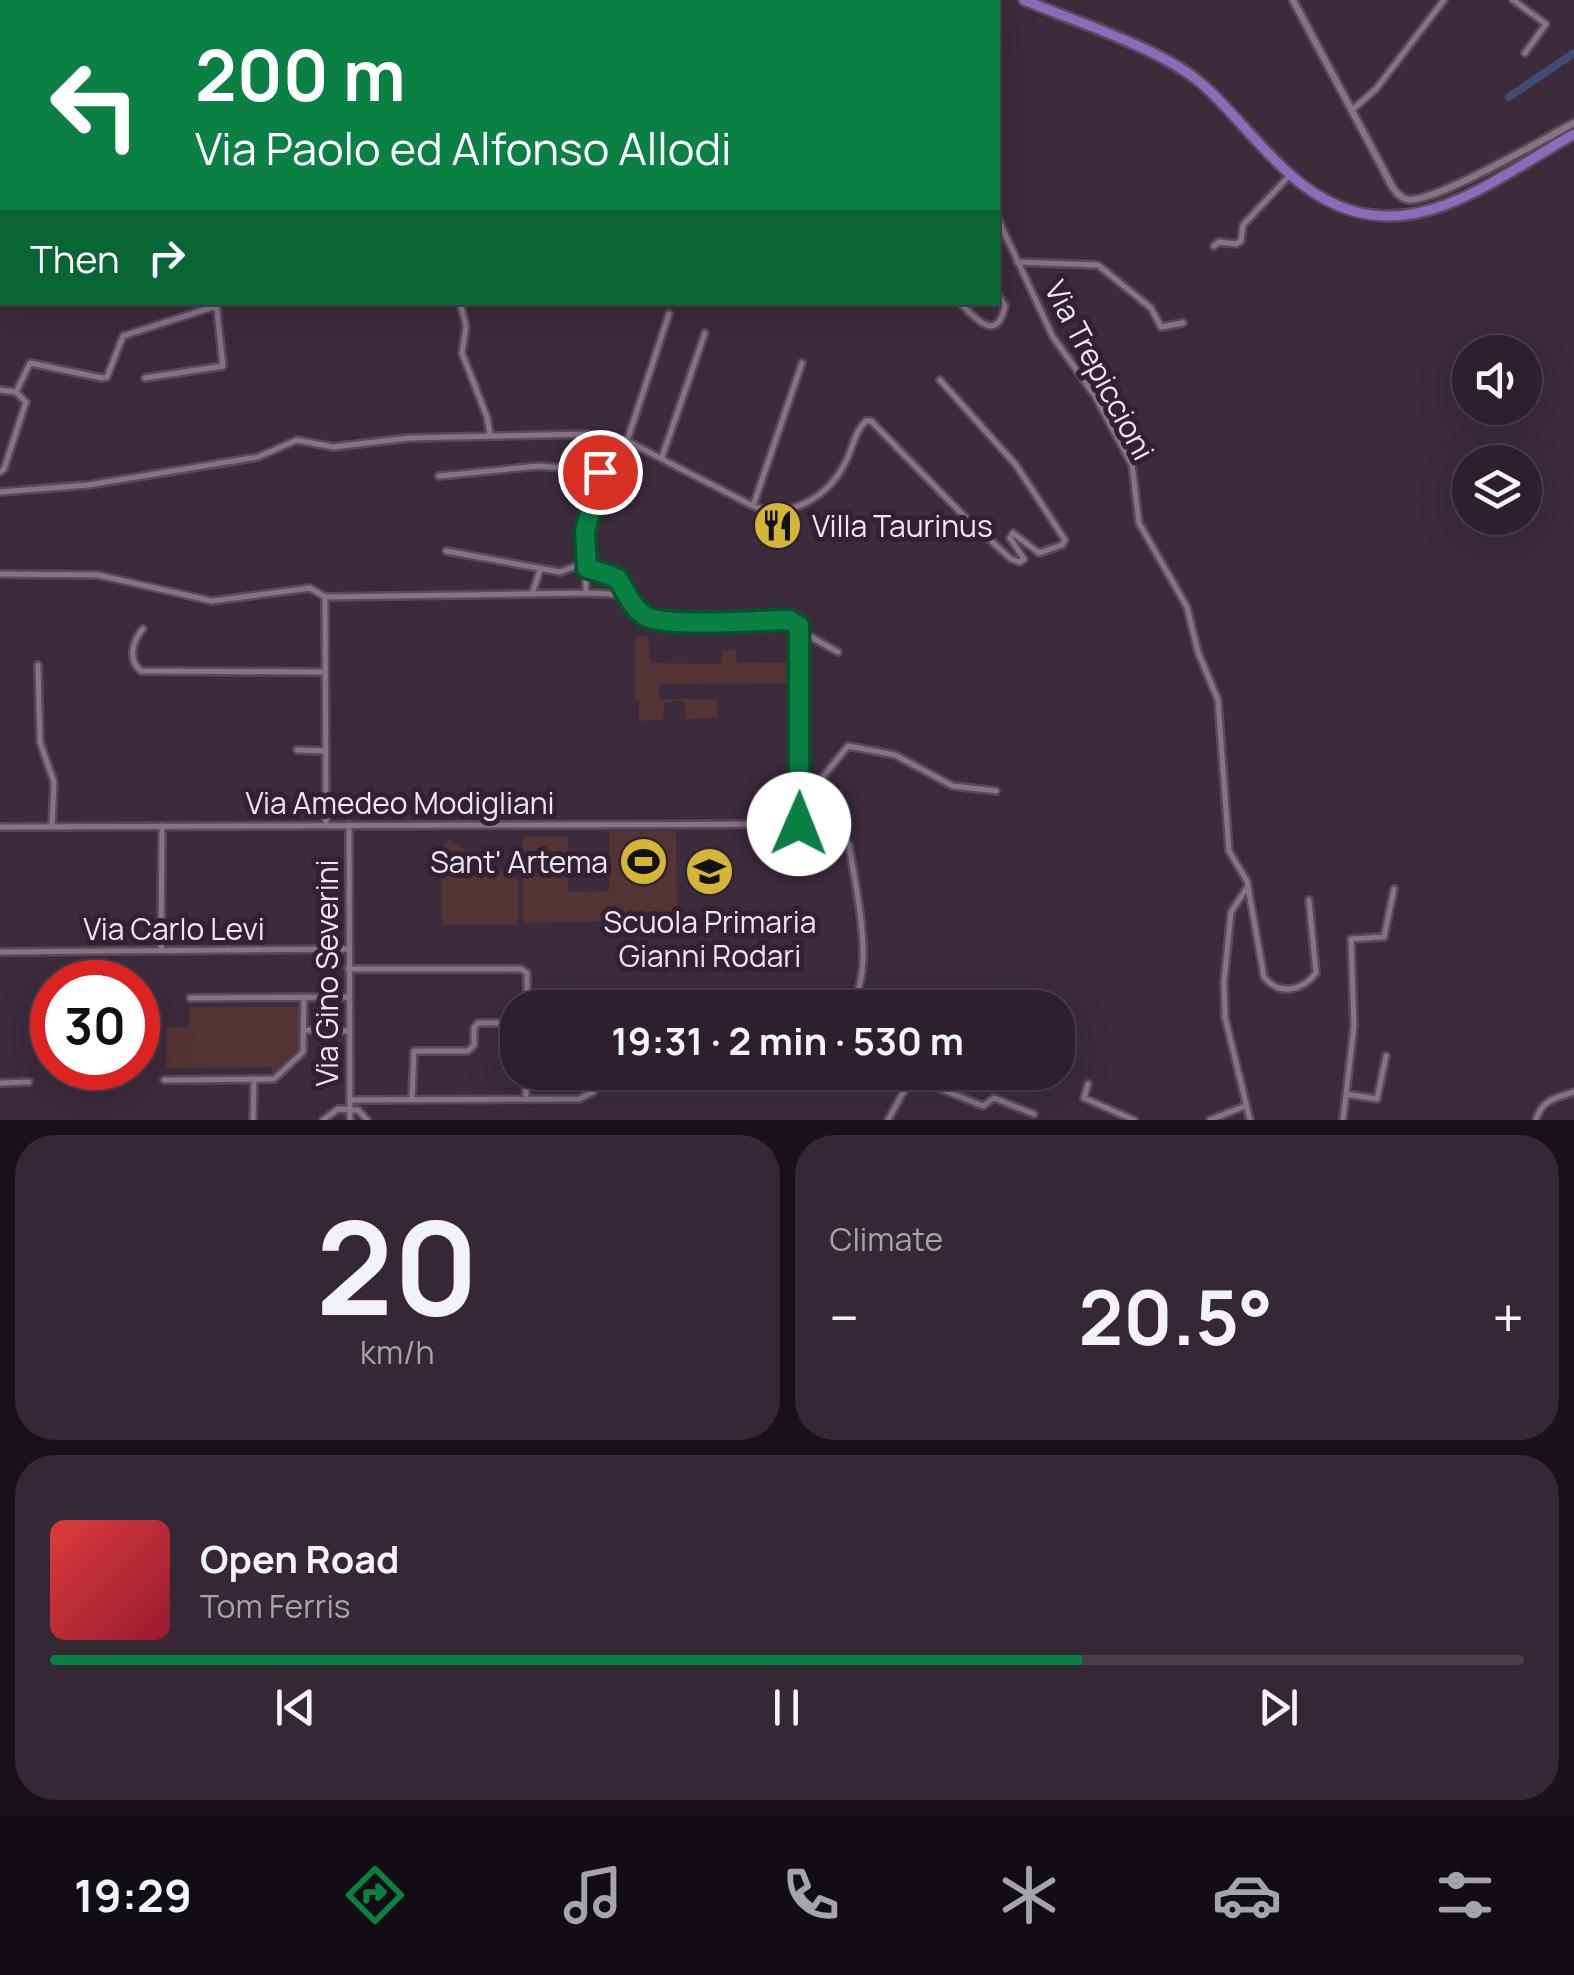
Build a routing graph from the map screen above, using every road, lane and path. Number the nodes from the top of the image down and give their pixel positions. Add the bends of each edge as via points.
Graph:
1 (1024, 0) edge
2 (1293, 0) edge
3 (1444, 0) edge
4 (1512, 0) edge
5 (1525, 52) dead end
6 (1352, 110) junction
7 (1574, 123) edge
8 (1574, 134) edge
9 (1290, 175) junction
10 (1000, 224) edge
11 (1214, 246) dead end
12 (1017, 262) junction
13 (1000, 299) edge
14 (213, 305) edge
15 (216, 305) edge
16 (461, 305) edge
17 (962, 305) edge
18 (669, 314) dead end
19 (1183, 323) dead end
20 (705, 333) dead end
21 (802, 363) dead end
22 (145, 378) dead end
23 (940, 380) dead end
24 (0, 390) edge
25 (16, 392) junction
26 (490, 435) junction
27 (626, 441) junction
28 (608, 442) junction
29 (662, 457) junction
30 (0, 472) edge
31 (600, 472) junction
32 (439, 476) dead end
33 (0, 492) edge
34 (753, 506) junction
35 (446, 551) dead end
36 (587, 565) junction
37 (540, 570) junction
38 (0, 574) edge
39 (620, 582) junction
40 (583, 593) junction
41 (532, 594) junction
42 (612, 594) junction
43 (325, 597) junction
44 (627, 599) junction
45 (144, 629) dead end
46 (800, 631) junction
47 (838, 652) dead end
48 (38, 666) dead end
49 (324, 672) junction
50 (297, 750) dead end
51 (324, 750) junction
52 (996, 791) dead end
53 (800, 800) junction
54 (799, 824) junction
55 (326, 825) junction
56 (349, 825) junction
57 (162, 826) junction
58 (0, 827) edge
59 (52, 827) junction
60 (1248, 886) junction
61 (1394, 889) dead end
62 (1309, 900) dead end
63 (348, 949) junction
64 (161, 950) junction
65 (0, 952) edge
66 (348, 969) junction
67 (527, 990) edge
68 (859, 990) edge
69 (304, 997) junction
70 (349, 997) junction
71 (190, 998) dead end
72 (500, 1023) edge
73 (304, 1030) junction
74 (349, 1031) junction
75 (1386, 1056) dead end
76 (254, 1079) junction
77 (164, 1080) dead end
78 (0, 1082) edge
79 (29, 1082) dead end
80 (1088, 1084) dead end
81 (526, 1090) edge
82 (595, 1090) edge
83 (904, 1090) edge
84 (942, 1090) edge
85 (1574, 1092) edge
86 (1346, 1094) junction
87 (412, 1099) junction
88 (350, 1100) junction
89 (526, 1100) junction
90 (1245, 1106) junction
91 (350, 1109) junction
92 (1034, 1114) dead end
93 (253, 1120) edge
94 (322, 1120) edge
95 (350, 1120) edge
96 (367, 1120) edge
97 (888, 1120) edge
98 (1134, 1120) edge
99 (1210, 1120) edge
100 (1250, 1120) edge
101 (1343, 1120) edge
102 (1536, 1120) edge

1 - 9 main road via 1155,55 1201,83
2 - 6 street
3 - 6 street
4 - 5 street via 1546,24
6 - 7 street via 1398,195 1413,201
8 - 9 main road via 1434,211 1407,216 1342,210
9 - 11 street via 1243,225 1241,241
10 - 12 street, Via Trepiccioni
12 - 19 street via 1098,265 1151,308 1161,327
12 - 60 street, Via Trepiccioni via 1053,337 1132,465 1140,523 1187,608 1218,700 1229,851
13 - 17 street via 1003,315 989,326
14 - 25 street via 123,336 102,378 30,362
15 - 22 street via 223,366
16 - 26 street via 462,353
18 - 27 street
20 - 29 street
21 - 34 street
23 - 34 street via 1016,465 1062,544 1039,553 1013,533 1024,559 1011,559 866,420 825,492 781,511
24 - 25 street
25 - 30 street via 26,402
26 - 28 street via 587,434
26 - 33 street via 333,447 297,440 258,457
27 - 28 street
27 - 29 street
28 - 31 street
29 - 34 street
31 - 32 street via 539,466
31 - 36 street via 585,532
35 - 37 street
36 - 37 street
36 - 39 street
36 - 40 street
37 - 41 street
38 - 43 street via 98,575 212,601 310,588
39 - 42 street
39 - 44 street
40 - 41 street
40 - 42 street
41 - 43 street
42 - 44 street
43 - 49 street
44 - 46 street via 661,621 789,620
45 - 49 street via 135,638 133,659 141,671
46 - 47 street
46 - 53 street
48 - 59 street via 40,742 54,782
49 - 51 street
50 - 51 street
51 - 55 street
52 - 53 street via 947,784 900,757 848,746
53 - 54 street
54 - 56 street, Via Amedeo Modigliani
54 - 68 street, Via Amedeo Modigliani via 824,826 850,845 864,970
55 - 56 street, Via Amedeo Modigliani
55 - 57 street, Via Amedeo Modigliani
56 - 63 street, Via Gino Severini
57 - 59 street, Via Amedeo Modigliani
57 - 64 street
58 - 59 street, Via Amedeo Modigliani
60 - 62 street, Via Trepiccioni via 1264,978 1282,991 1316,973
60 - 90 street via 1231,912 1224,982
61 - 86 street via 1384,938 1351,939 1354,1026
63 - 64 street, Via Carlo Levi
63 - 66 street, Via Gino Severini
64 - 65 street, Via Carlo Levi
66 - 67 street via 521,968
66 - 70 street, Via Gino Severini
69 - 70 street
69 - 71 street
69 - 73 street
70 - 74 street, Via Gino Severini
72 - 87 street via 478,1023 468,1051 414,1052
73 - 74 street
73 - 76 street via 300,1056 274,1079
74 - 88 street, Via Gino Severini
75 - 86 street via 1376,1099
76 - 77 street
76 - 93 street
78 - 79 street
80 - 98 street via 1084,1098
81 - 89 street
82 - 89 street via 585,1097
83 - 97 street
84 - 92 street via 983,1106 994,1098
85 - 102 street via 1541,1106
86 - 101 street
87 - 88 street
87 - 89 street
88 - 91 street, Via Gino Severini
90 - 99 street
90 - 100 street
91 - 94 street
91 - 95 street, Via Gino Severini
91 - 96 street

